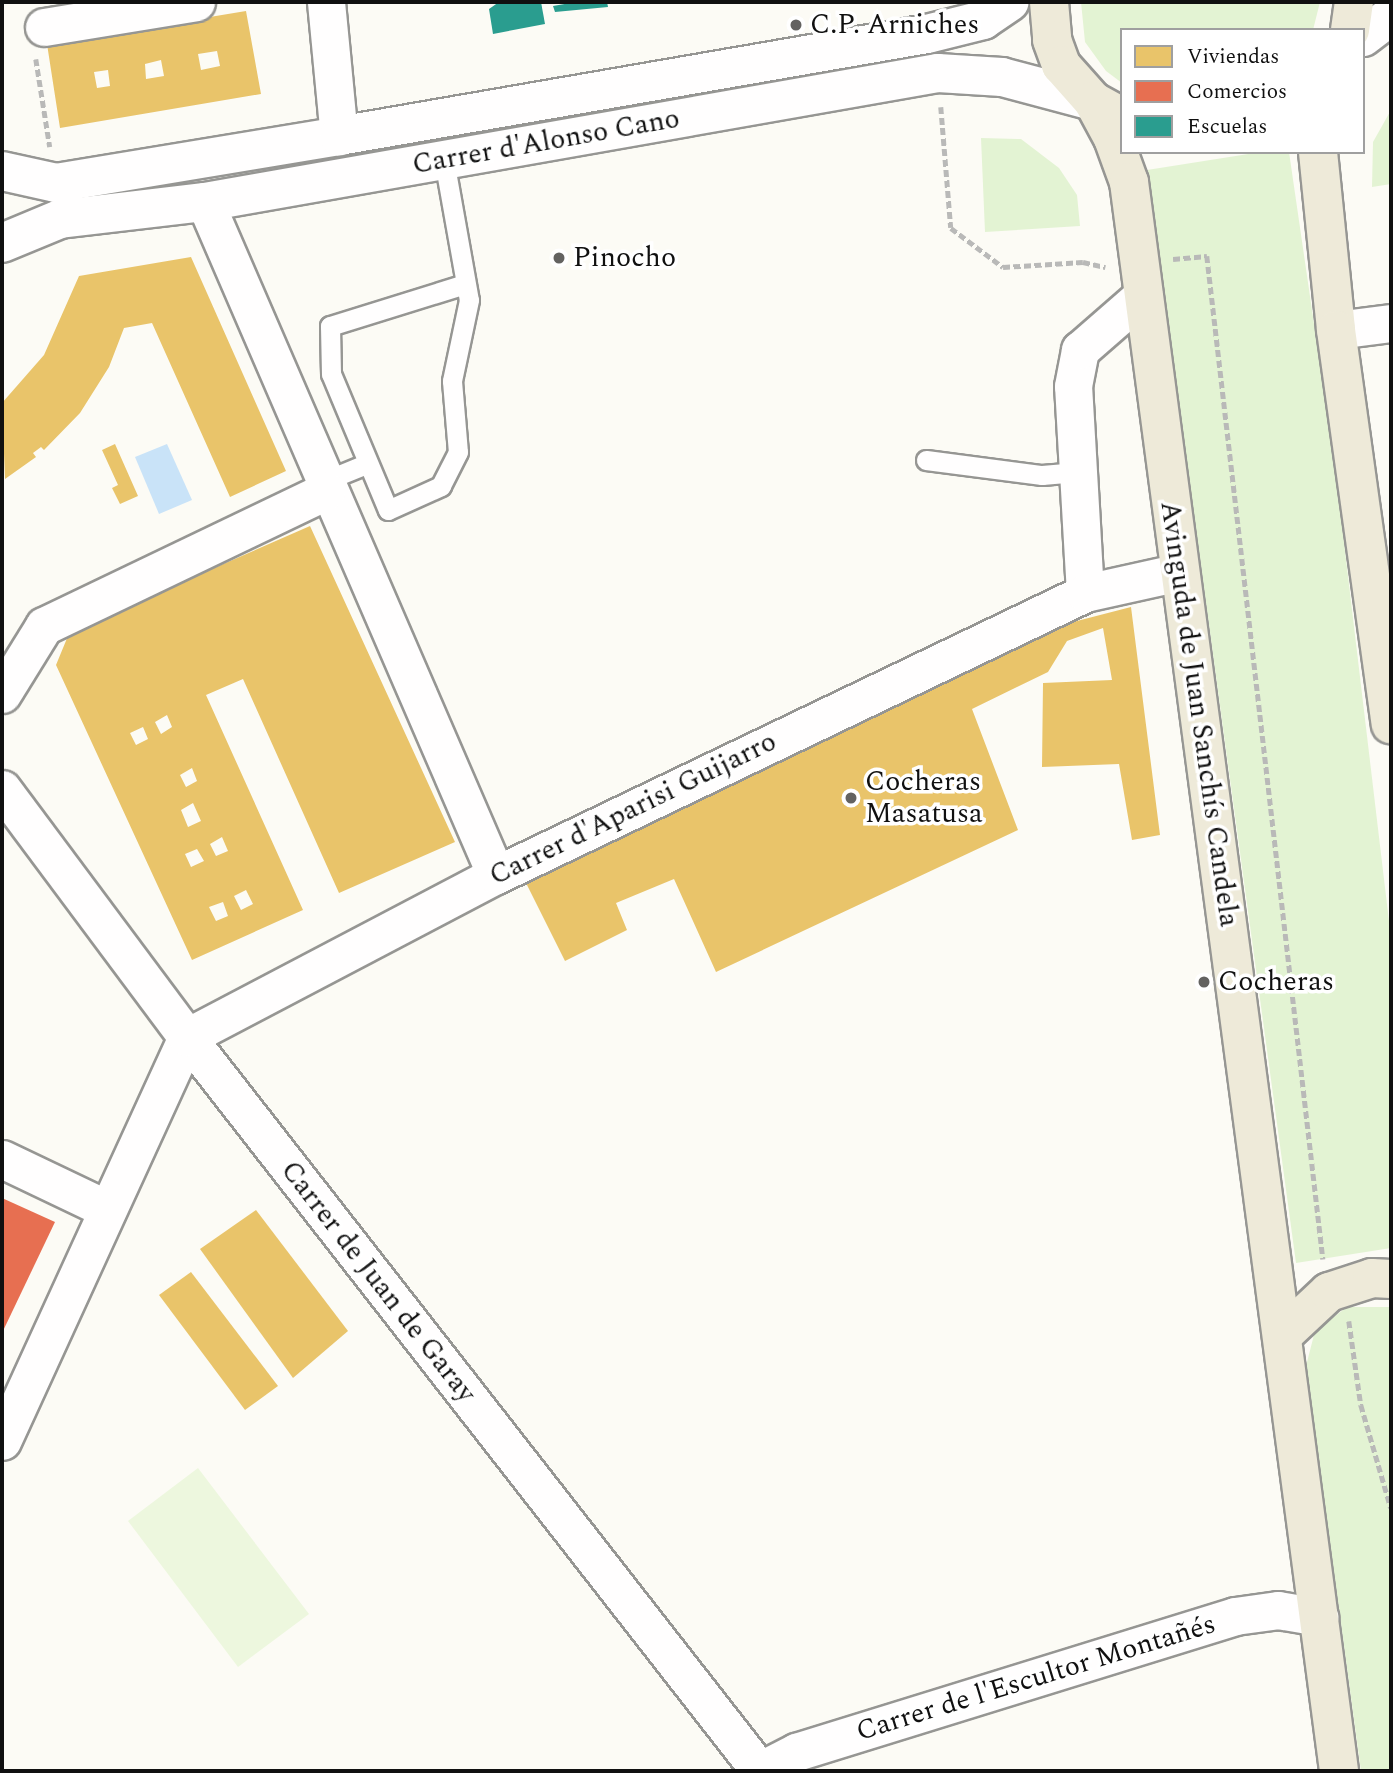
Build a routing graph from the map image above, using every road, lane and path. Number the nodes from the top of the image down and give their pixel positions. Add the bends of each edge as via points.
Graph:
1 (196, 2) edge
2 (326, 2) edge
3 (1010, 2) edge
4 (1049, 2) edge
5 (1354, 2) edge
6 (1391, 16) edge
7 (1350, 28) edge
8 (1365, 36) edge
9 (39, 41) joint
10 (1107, 108) edge
11 (339, 136) junction
12 (1318, 154) edge
13 (444, 160) junction
14 (2, 172) edge
15 (56, 183) junction
16 (205, 202) junction
17 (2, 243) edge
18 (465, 284) junction
19 (1143, 295) junction
20 (1391, 323) edge
21 (1336, 330) junction
22 (926, 460) dead end
23 (366, 464) junction
24 (1077, 472) junction
25 (324, 486) junction
26 (1180, 572) junction
27 (1086, 593) junction
28 (2, 694) edge
29 (1391, 724) edge
30 (2, 789) edge
31 (496, 875) junction
32 (187, 1037) junction
33 (2, 1159) edge
34 (107, 1209) junction
35 (1391, 1279) edge
36 (1283, 1335) junction
37 (2, 1441) edge
38 (1319, 1617) junction
39 (760, 1771) edge
40 (1339, 1771) edge

1 - 9 street
2 - 11 street
3 - 11 street, Carrer d'Alonso Cano via 983,20 928,34
4 - 10 main road via 1052,40 1061,65
5 - 7 main road
6 - 8 street
9 - 15 path
10 - 13 street, Carrer d'Alonso Cano via 1002,77 937,74
10 - 19 main road, Avinguda de Juan Sanchís Candela via 1129,182
11 - 15 street, Carrer d'Alonso Cano
12 - 21 main road
13 - 16 street, Carrer d'Alonso Cano
13 - 18 lane
14 - 15 street, Carrer d'Alonso Cano
16 - 17 street, Carrer d'Alonso Cano via 60,219
16 - 25 street
18 - 23 lane via 330,326 331,374
18 - 23 lane via 469,300 452,381 458,452 441,486 388,510
19 - 24 street via 1080,350 1073,386
19 - 26 main road, Avinguda de Juan Sanchís Candela
20 - 21 street
21 - 29 main road
22 - 24 lane via 1042,475
23 - 25 lane
24 - 27 street
25 - 28 street via 44,626
25 - 31 street
26 - 27 street, Carrer d'Aparisi Guijarro
26 - 36 main road, Avinguda de Juan Sanchís Candela
27 - 31 street, Carrer d'Aparisi Guijarro
30 - 32 street, Carrer de Juan de Garay
31 - 32 street, Carrer d'Aparisi Guijarro
32 - 34 street
32 - 39 street, Carrer de Juan de Garay
33 - 34 street
34 - 37 street
35 - 36 main road via 1372,1279 1329,1293
36 - 38 main road, Avinguda de Juan Sanchís Candela
38 - 39 street, Carrer de l'Escultor Montañés via 1278,1610 1235,1616 796,1752
38 - 40 main road, Avinguda de Juan Sanchís Candela

